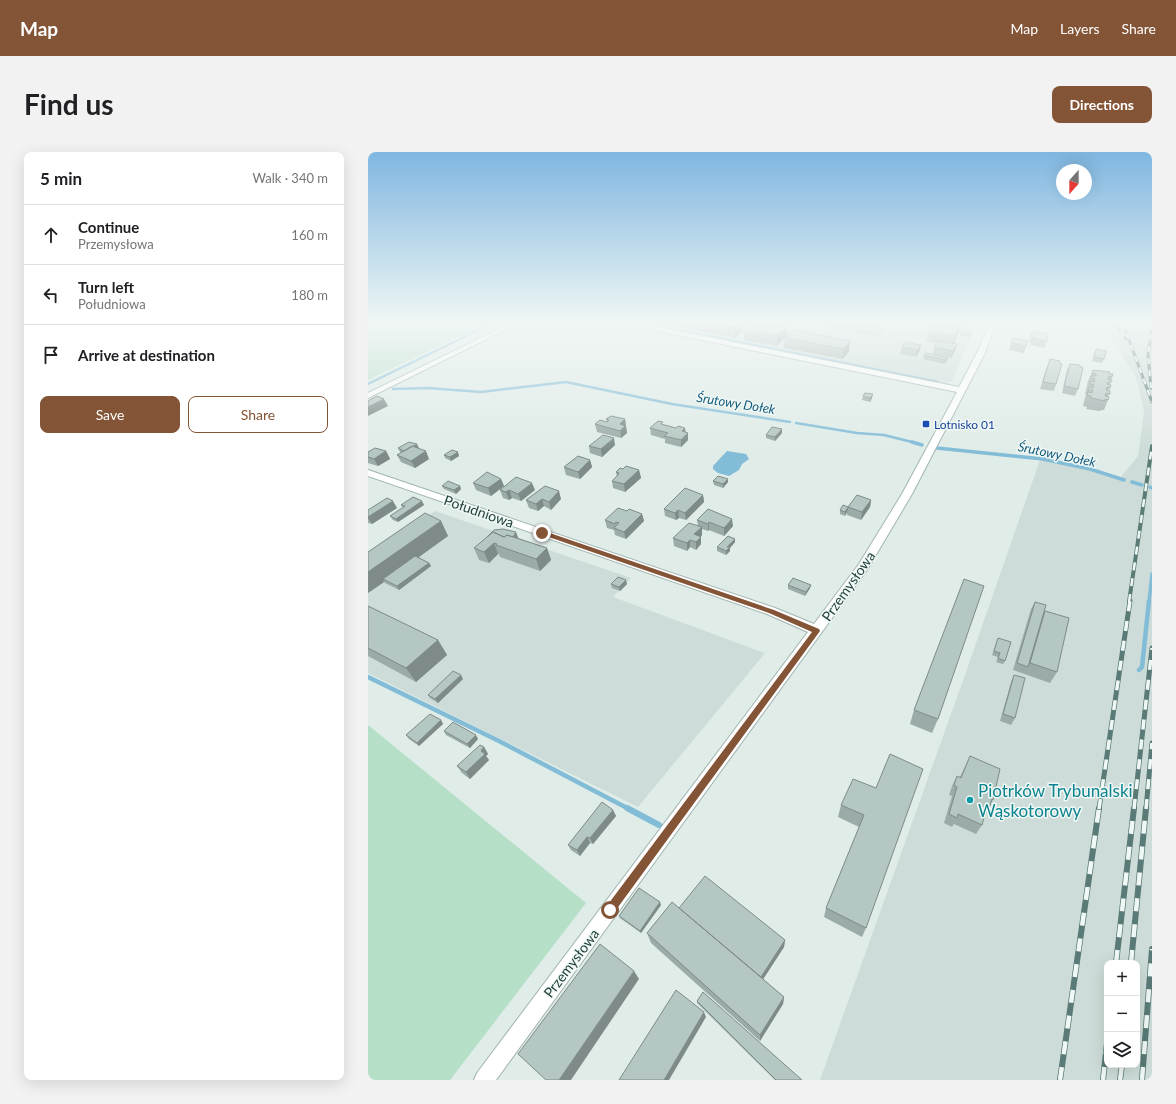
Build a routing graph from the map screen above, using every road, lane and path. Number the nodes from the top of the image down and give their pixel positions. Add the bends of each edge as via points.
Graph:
1 (430, 365) edge
2 (838, 365) edge
3 (974, 365) edge
4 (961, 390) junction
5 (368, 396) edge
6 (368, 473) edge
7 (817, 631) junction
8 (484, 1080) edge

1 - 5 street
2 - 4 street
3 - 4 street, Przemysłowa
4 - 7 street, Przemysłowa via 890,523 863,567
6 - 7 street, Południowa via 771,611
7 - 8 street, Przemysłowa

